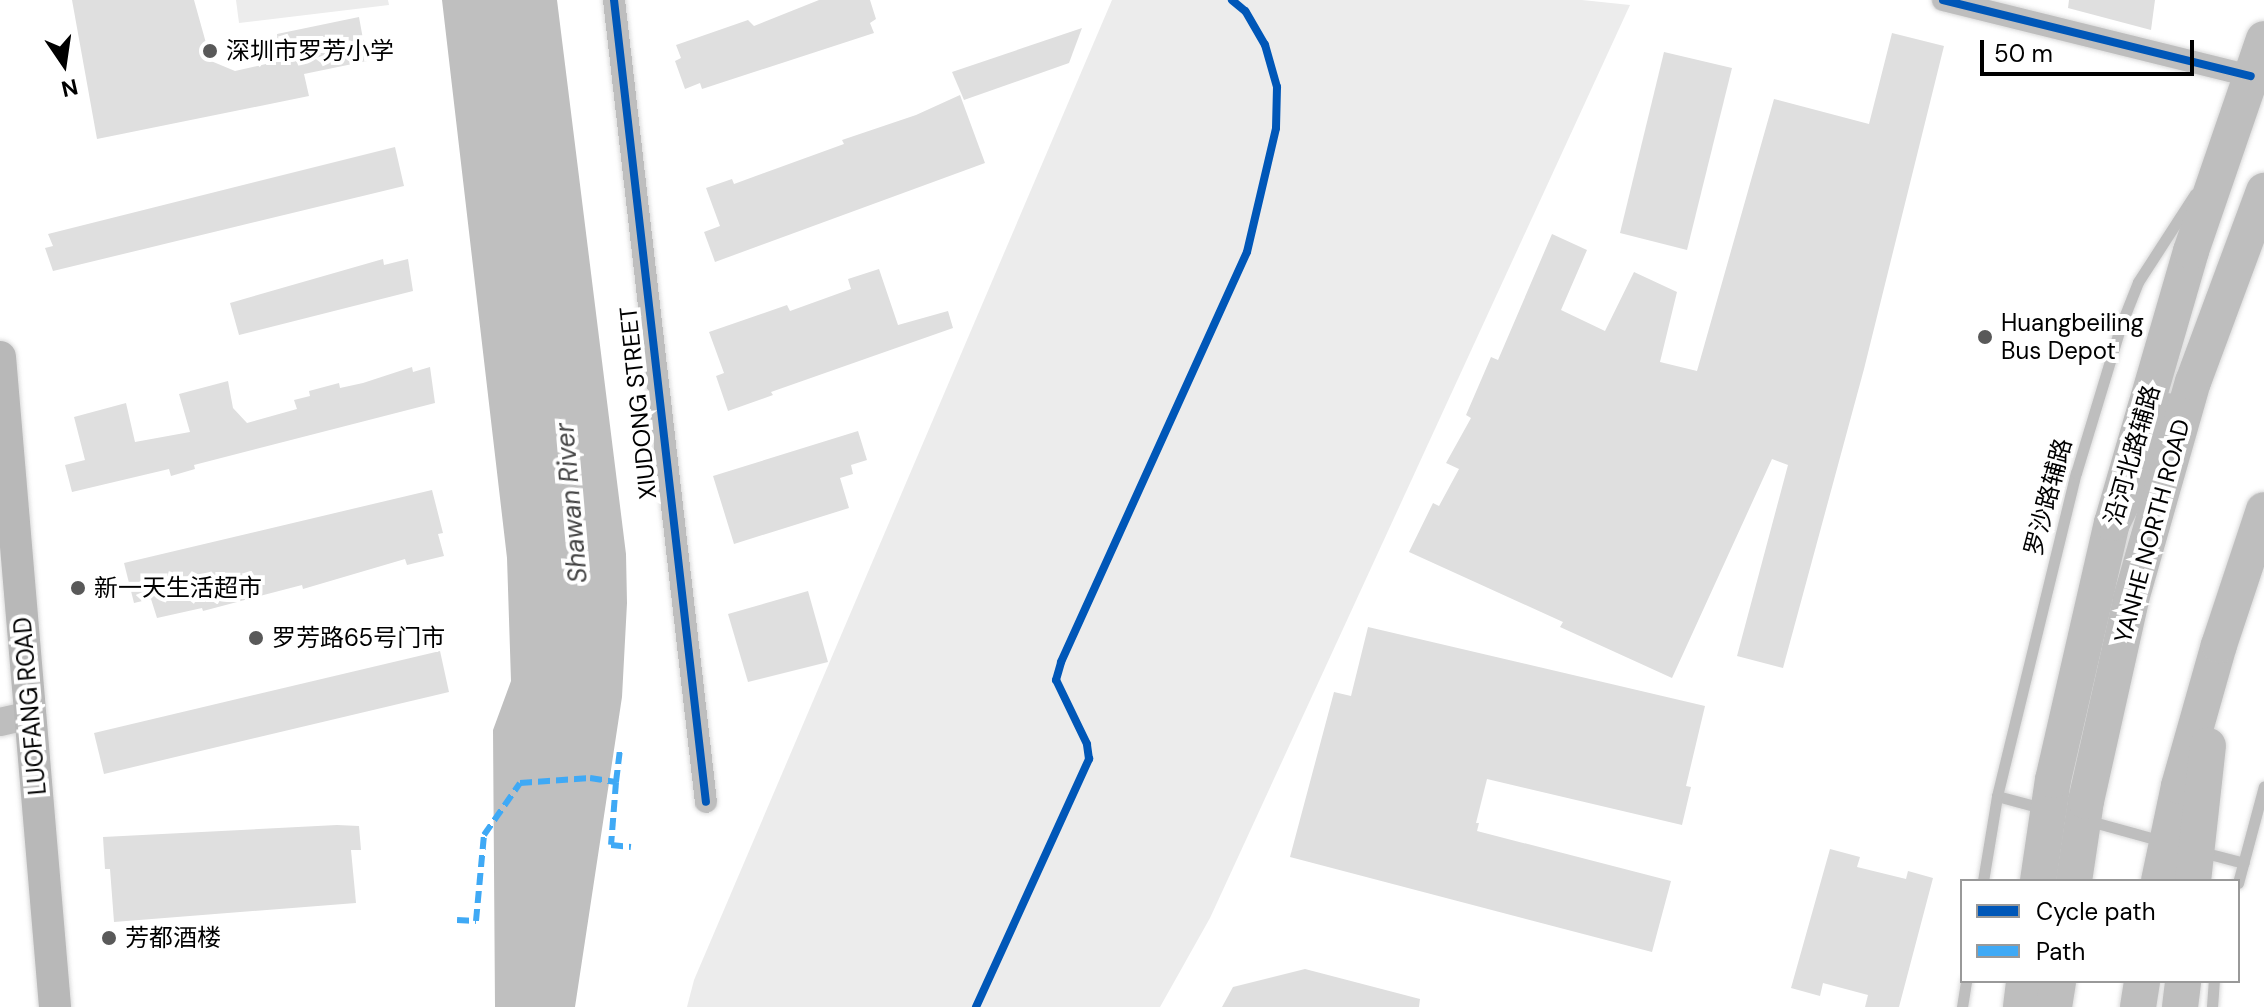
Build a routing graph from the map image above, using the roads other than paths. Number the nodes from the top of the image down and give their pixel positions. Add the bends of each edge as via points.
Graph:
1 (614, 0) edge
2 (1943, 0) edge
3 (2264, 39) edge
4 (2251, 76) junction
5 (2225, 151) junction
6 (2264, 191) edge
7 (2221, 306) junction
8 (0, 357) edge
9 (2264, 510) edge
10 (2112, 523) junction
11 (2219, 645) junction
12 (15, 718) edge
13 (2264, 786) edge
14 (1997, 796) junction
15 (706, 802) dead end
16 (2058, 812) dead end
17 (2074, 817) dead end
18 (2244, 863) junction
19 (1983, 879) edge
20 (2038, 879) edge
21 (2074, 879) edge
22 (2159, 879) edge
23 (2193, 879) edge
24 (2239, 879) edge
25 (1966, 983) edge
26 (2024, 983) edge
27 (2058, 983) edge
28 (2142, 983) edge
29 (2183, 983) edge
30 (2214, 983) edge
31 (55, 1007) edge
32 (1962, 1007) edge
33 (2021, 1007) edge
34 (2054, 1007) edge
35 (2138, 1007) edge
36 (2180, 1007) edge
37 (2212, 1007) edge

1 - 15 street, XIUDONG STREET
2 - 4 street
3 - 4 main road, 沿河北路辅路
4 - 5 main road, 沿河北路辅路
5 - 10 main road, 沿河北路辅路
5 - 14 lane, 罗沙路辅路 via 2158,248 2121,325 2076,473
6 - 7 main road, YANHE NORTH ROAD
7 - 10 main road
7 - 21 main road, YANHE NORTH ROAD via 2193,382 2131,599 2086,801
8 - 12 main road, LUOFANG ROAD
9 - 11 main road
10 - 20 main road, 沿河北路辅路 via 2053,780
11 - 22 main road
11 - 23 main road
12 - 31 main road, LUOFANG ROAD
13 - 18 lane
14 - 16 lane
14 - 19 lane, 罗沙路辅路
17 - 18 lane
18 - 24 lane
25 - 32 lane
26 - 33 main road
27 - 34 main road
28 - 35 main road
29 - 36 main road
30 - 37 lane

